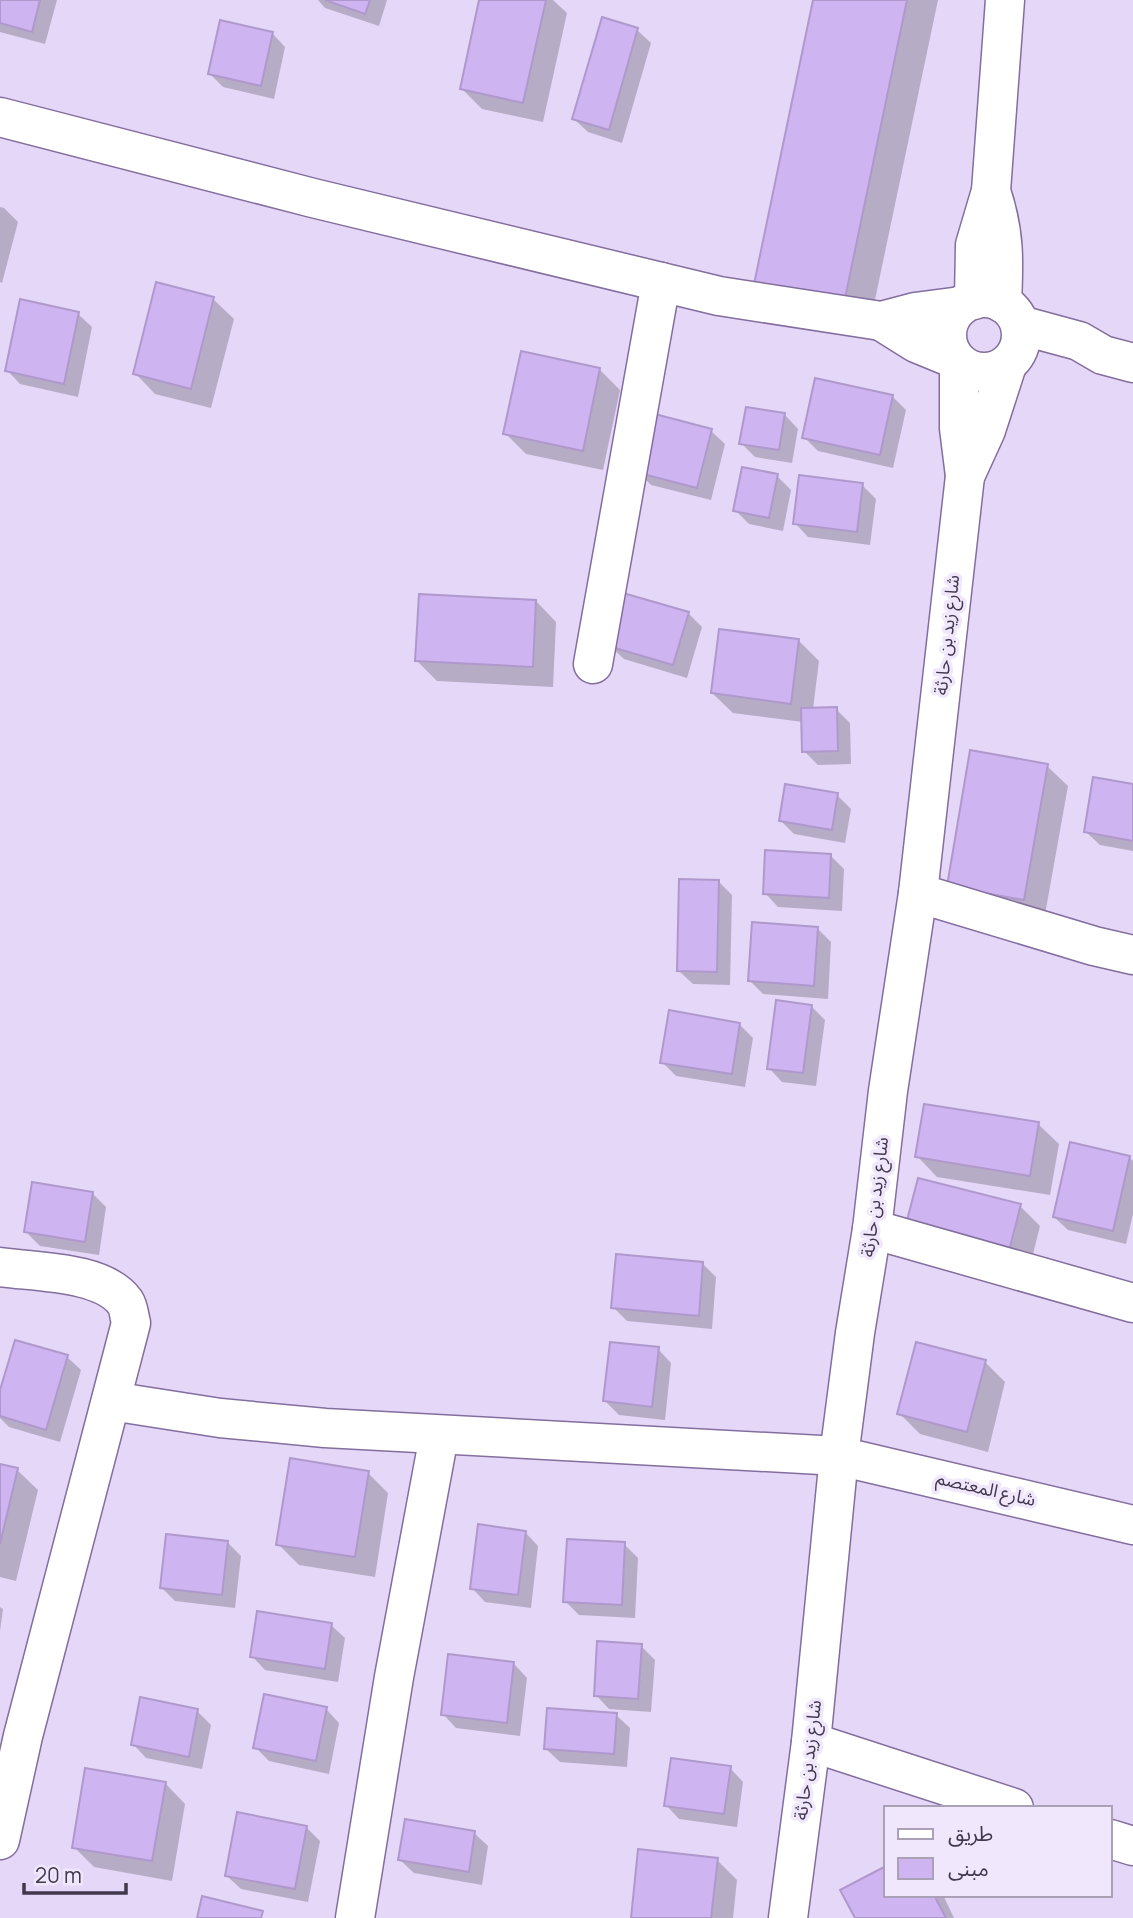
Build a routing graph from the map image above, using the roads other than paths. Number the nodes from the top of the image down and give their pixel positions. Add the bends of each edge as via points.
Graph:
1 (1005, 0) edge
2 (0, 117) edge
3 (661, 282) junction
4 (881, 321) junction
5 (997, 325) junction
6 (1118, 359) edge
7 (957, 361) junction
8 (965, 476) junction
9 (593, 664) dead end
10 (918, 893) junction
11 (1133, 955) edge
12 (872, 1229) junction
13 (0, 1267) edge
14 (1133, 1303) edge
15 (111, 1401) junction
16 (439, 1436) junction
17 (839, 1456) junction
18 (1133, 1525) edge
19 (12, 1734) edge
20 (811, 1742) junction
21 (1008, 1806) edge
22 (0, 1840) edge
23 (1112, 1840) edge
24 (1133, 1846) edge
25 (355, 1918) edge
26 (788, 1918) edge

1 - 5 street via 991,191 975,245
2 - 3 street
3 - 4 street via 719,296
3 - 9 street
4 - 5 street via 915,312
4 - 7 street
5 - 6 street via 1079,341
5 - 7 street via 996,371 970,370
5 - 7 street, شارع زيد بن حارثة via 952,318 948,346
5 - 8 street, شارع زيد بن حارثة via 986,430
7 - 8 street, شارع زيد بن حارثة
8 - 10 street, شارع زيد بن حارثة
10 - 11 street
10 - 12 street, شارع زيد بن حارثة
12 - 14 street
12 - 17 street, شارع زيد بن حارثة
13 - 15 street via 84,1278 105,1285 127,1305 131,1324
15 - 16 street, شارع المعتصم via 220,1418
15 - 19 street
16 - 17 street, شارع المعتصم
16 - 25 street
17 - 18 street, شارع المعتصم
17 - 20 street, شارع زيد بن حارثة
19 - 22 street
20 - 21 street
20 - 26 street, شارع زيد بن حارثة
23 - 24 street

